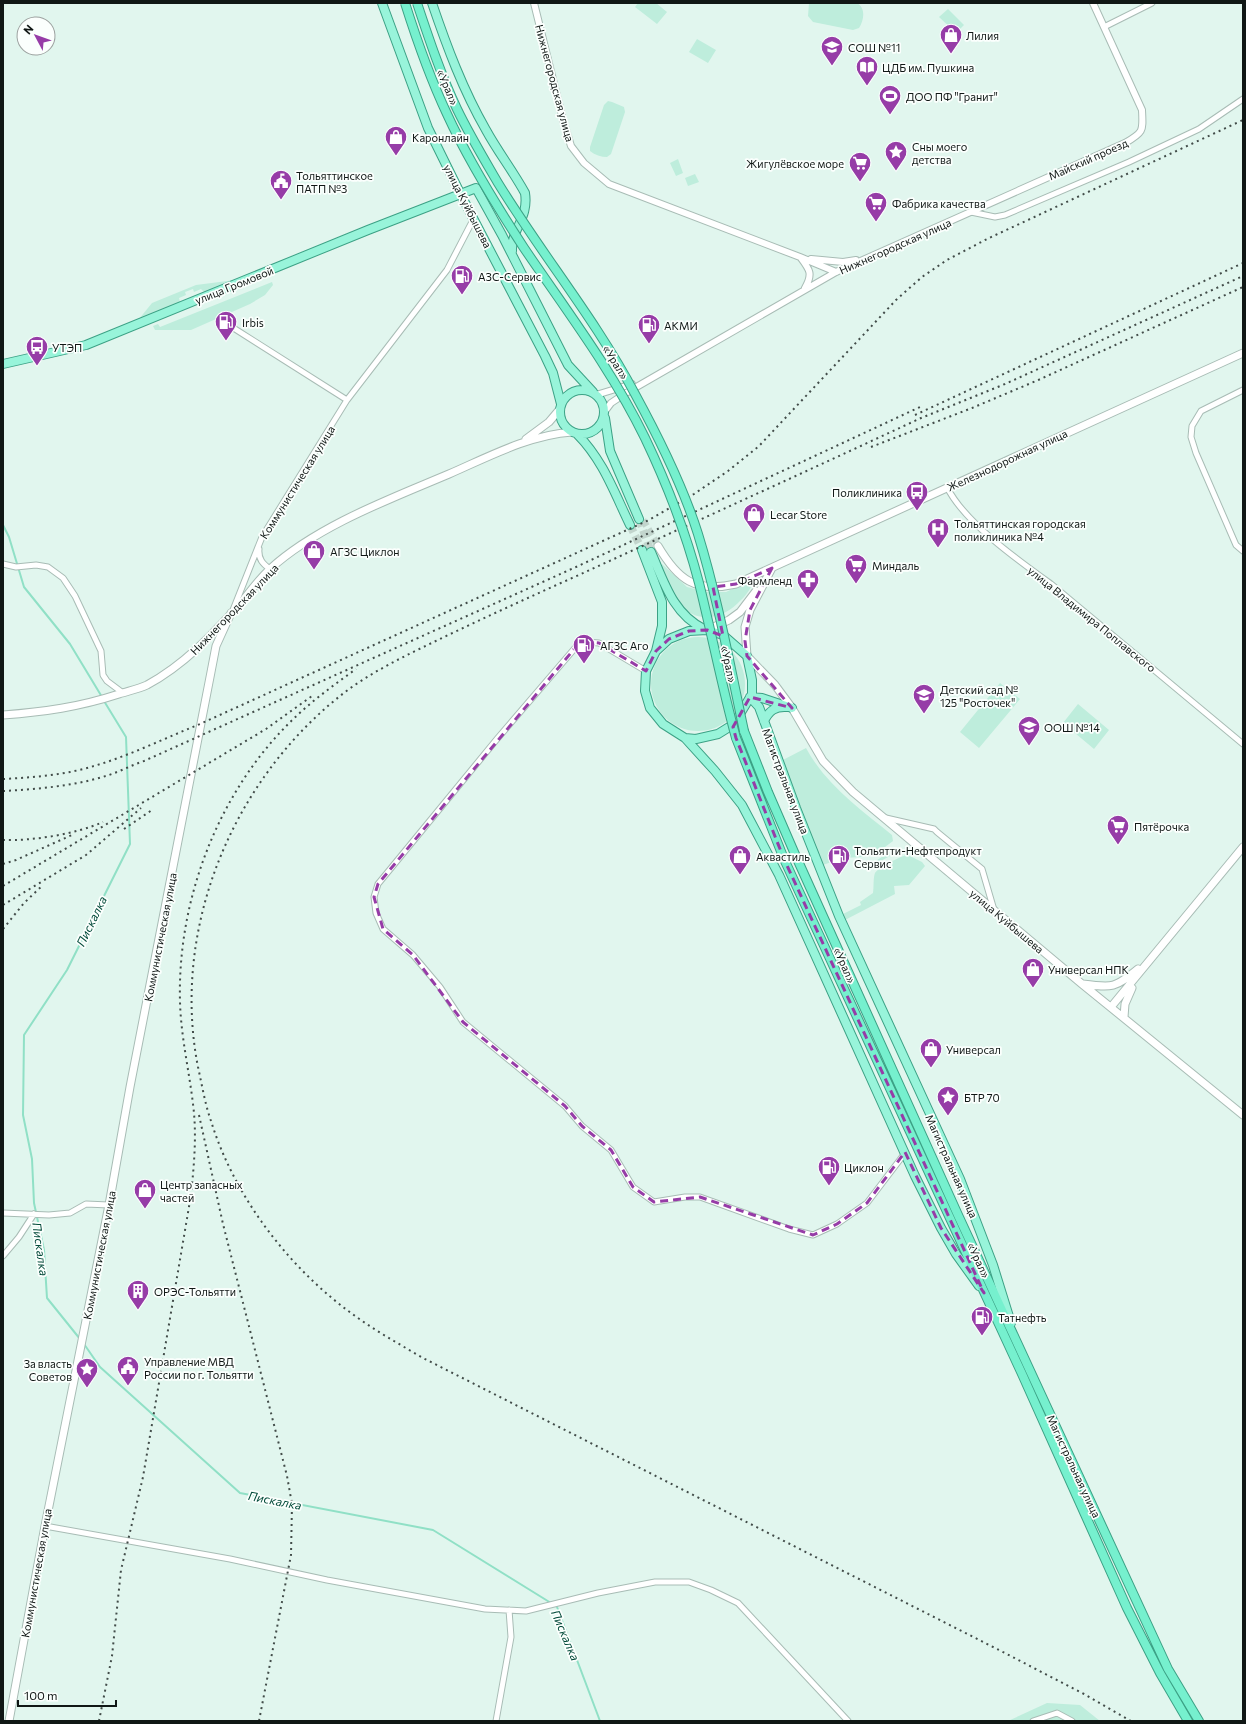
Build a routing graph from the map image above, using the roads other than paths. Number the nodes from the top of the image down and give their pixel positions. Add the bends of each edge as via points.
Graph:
1 (382, 3) edge
2 (405, 3) edge
3 (417, 3) edge
4 (432, 3) edge
5 (534, 3) edge
6 (1092, 3) edge
7 (1152, 3) edge
8 (1104, 28) junction
9 (1243, 99) edge
10 (476, 188) joint
11 (461, 195) junction
12 (971, 212) junction
13 (474, 218) junction
14 (512, 254) junction
15 (800, 257) junction
16 (862, 260) junction
17 (836, 272) junction
18 (804, 289) junction
19 (235, 329) dead end
20 (1243, 353) edge
21 (3, 364) edge
22 (654, 376) junction
23 (1243, 390) edge
24 (594, 394) junction
25 (347, 400) junction
26 (561, 407) junction
27 (605, 413) junction
28 (574, 433) junction
29 (521, 443) junction
30 (947, 487) junction
31 (641, 520) tunnel mouth
32 (630, 525) tunnel mouth
33 (262, 537) junction
34 (658, 546) tunnel mouth
35 (642, 550) tunnel mouth
36 (1243, 551) edge
37 (651, 552) tunnel mouth
38 (3, 564) edge
39 (772, 568) junction
40 (270, 569) junction
41 (231, 613) junction
42 (707, 630) junction
43 (656, 651) junction
44 (747, 656) junction
45 (646, 671) junction
46 (123, 693) junction
47 (750, 697) junction
48 (792, 708) junction
49 (3, 714) edge
50 (764, 721) junction
51 (685, 738) junction
52 (1243, 744) edge
53 (884, 818) junction
54 (1243, 847) edge
55 (994, 911) junction
56 (1149, 961) junction
57 (1082, 984) junction
58 (1109, 1005) junction
59 (1124, 1018) junction
60 (1243, 1115) edge
61 (905, 1153) junction
62 (109, 1205) junction
63 (3, 1213) edge
64 (34, 1214) junction
65 (3, 1256) edge
66 (984, 1293) junction
67 (1016, 1341) junction
68 (45, 1526) junction
69 (509, 1610) junction
70 (9, 1721) edge
71 (496, 1721) edge
72 (848, 1721) edge
73 (1033, 1721) edge
74 (1072, 1721) edge
75 (1188, 1721) edge
76 (1199, 1721) edge

1 - 11 main road, улица Куйбышева via 428,128
2 - 66 highway, «Урал», bridge via 431,79 478,173 610,376 645,437 687,542 699,583 726,704 754,786 784,859
3 - 67 highway, «Урал», bridge via 457,110 499,184 590,319 657,434 699,539 744,731 794,852
4 - 14 main road via 448,52 465,90 486,131 525,193 525,212 514,238
5 - 15 street, Нижнегородская улица via 571,146 584,163 609,184
6 - 8 street, Майский проезд
7 - 8 street
8 - 12 street, Майский проезд via 1142,110 1143,128 1139,135
9 - 12 street via 1199,129 1004,215 995,217
10 - 11 main road, улица Громовой
10 - 14 main road, улица Куйбышева
11 - 13 main road, улица Куйбышева
11 - 21 main road, улица Громовой via 380,225 86,345
12 - 16 street, Нижнегородская улица
13 - 25 street, Коммунистическая улица via 447,270
13 - 26 main road, улица Куйбышева via 546,356
14 - 24 main road, улица Куйбышева via 568,365
15 - 16 street via 843,262
15 - 17 street
15 - 18 street via 810,270 810,280
16 - 17 street, Нижнегородская улица
17 - 18 street, Нижнегородская улица
18 - 22 street, Нижнегородская улица
19 - 25 street
20 - 30 main road, Железнодорожная улица
22 - 24 street
22 - 27 street, Нижнегородская улица via 611,403
23 - 36 street via 1201,411 1192,426 1191,437 1236,545
24 - 26 main road via 584,390 574,391 566,396
24 - 27 main road via 602,402
25 - 33 street, Коммунистическая улица
26 - 28 main road via 562,423
26 - 29 main road, Нижнегородская улица via 542,429
27 - 28 main road via 595,431 586,434
27 - 31 main road via 610,451
28 - 29 main road, Нижнегородская улица via 558,433
28 - 32 main road via 592,450 599,461
29 - 40 main road, Нижнегородская улица via 375,506 309,539
30 - 39 main road, Железнодорожная улица
30 - 52 street, улица Владимира Поплавского via 971,519
33 - 40 street via 258,555 263,564
33 - 41 street, Коммунистическая улица
34 - 39 main road, Железнодорожная улица via 670,566 688,581 704,586 719,588 736,584
35 - 43 main road via 662,602 662,626
37 - 42 main road via 681,613 695,625
38 - 46 street via 16,567 48,567 63,578 75,596 101,651 102,674
39 - 42 main road via 740,612
39 - 44 main road via 750,610 745,627
40 - 41 main road, Нижнегородская улица
41 - 46 main road, Нижнегородская улица via 191,654 169,672 145,686
41 - 62 main road, Коммунистическая улица via 216,646
42 - 43 main road via 689,631 676,636
42 - 44 main road via 723,635
43 - 45 main road
44 - 47 main road via 752,680
44 - 48 main road, улица Куйбышева
45 - 51 main road via 645,691 650,708 663,724
45 - 61 street via 599,643 586,642 575,648 378,884 374,897 376,913 383,929 413,955 440,987 463,1022 565,1106 582,1126 611,1150 633,1187 654,1202 700,1197 813,1236 837,1224 867,1203
46 - 49 main road, Нижнегородская улица via 91,703 38,712
47 - 48 main road via 762,698
47 - 50 main road, Магистральная улица via 759,707
47 - 51 main road via 734,724 718,734 696,739
48 - 50 main road via 774,708
48 - 53 main road, улица Куйбышева via 823,761 853,792
50 - 67 main road, Магистральная улица via 840,916 960,1179 993,1265
51 - 61 main road, Магистральная улица via 742,805 779,875
53 - 55 main road, улица Куйбышева
53 - 55 street via 934,829 982,869
54 - 56 main road
55 - 57 main road, улица Куйбышева
56 - 57 main road via 1120,984 1105,987
56 - 58 main road
56 - 59 main road via 1128,995
57 - 58 main road, улица Куйбышева
58 - 59 main road, улица Куйбышева
59 - 60 main road, улица Куйбышева
61 - 66 main road, Магистральная улица via 941,1228
62 - 64 street via 86,1204 70,1213
62 - 68 main road, Коммунистическая улица
63 - 64 street
64 - 65 street
66 - 75 highway, Магистральная улица via 1127,1608
67 - 76 highway, Магистральная улица via 1168,1669
68 - 69 street via 485,1609
68 - 70 main road, Коммунистическая улица
69 - 71 street via 511,1637
69 - 72 street via 526,1611 654,1582 689,1582 738,1603
73 - 74 street via 1057,1713

